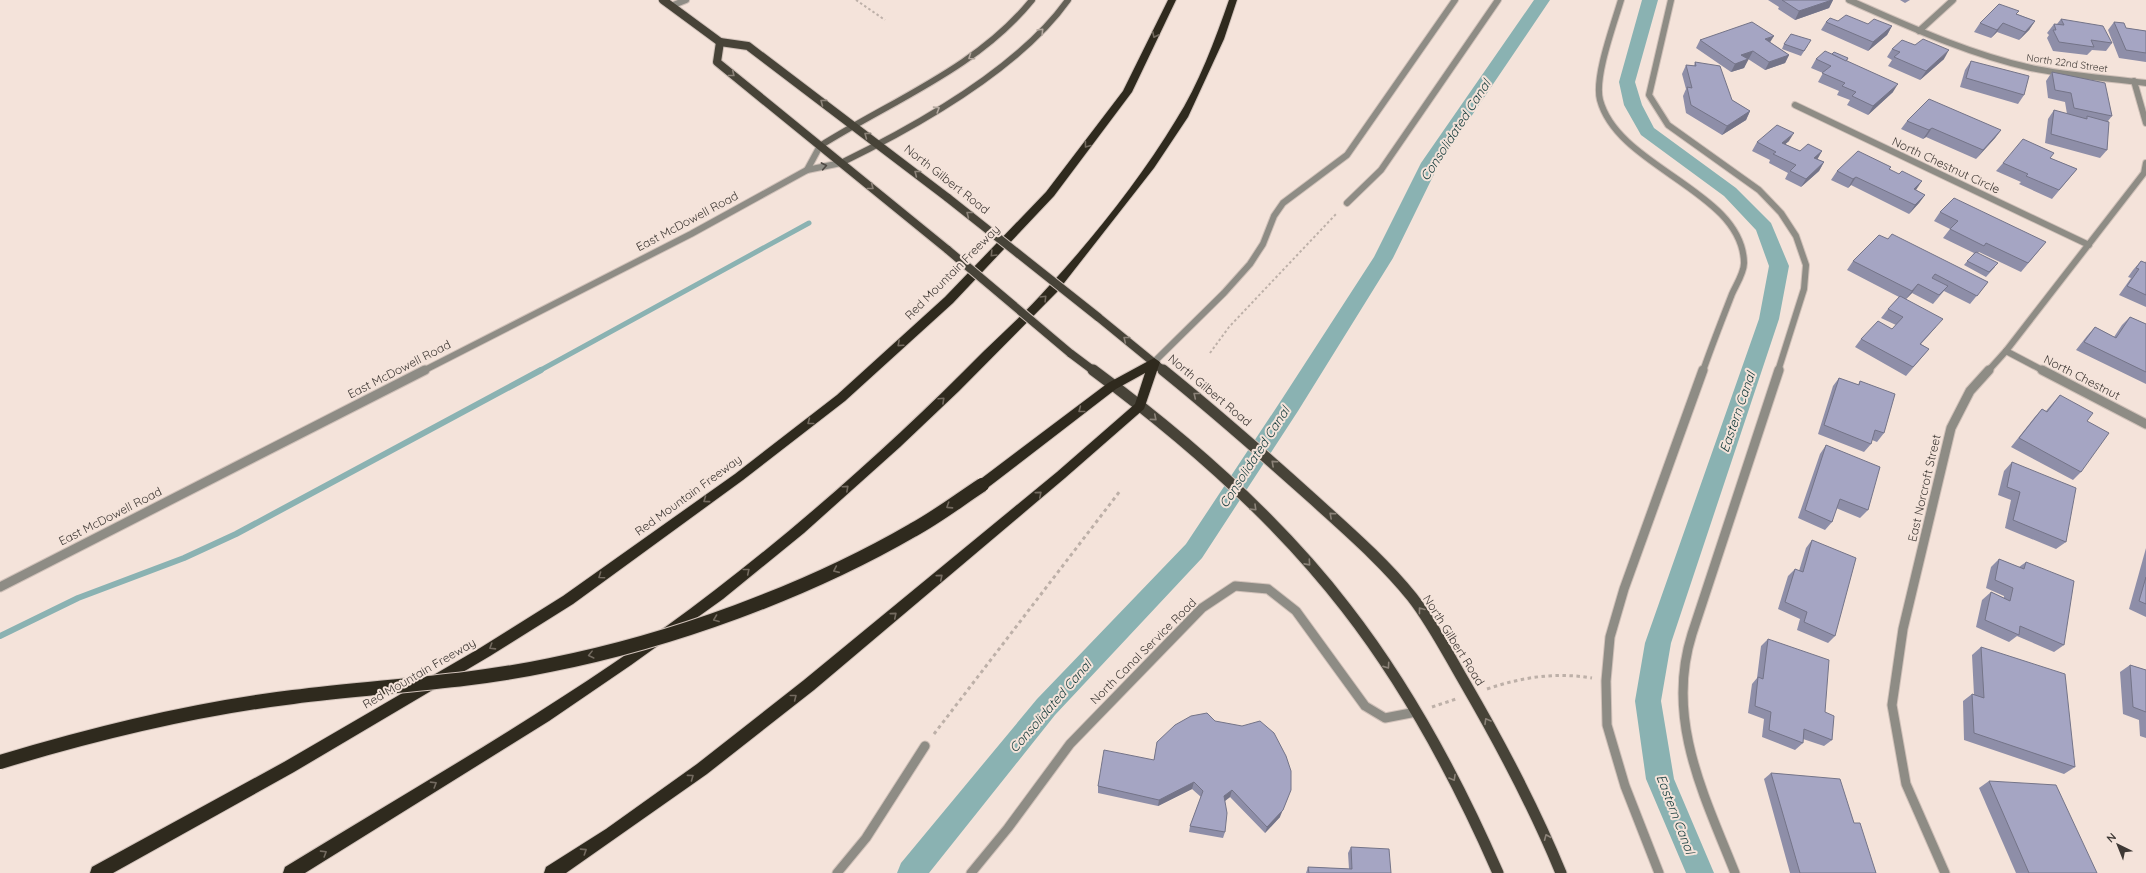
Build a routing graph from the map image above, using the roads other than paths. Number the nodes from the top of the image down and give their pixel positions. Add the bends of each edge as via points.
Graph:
1 (663, 0) edge
2 (686, 0) edge
3 (1032, 0) edge
4 (1068, 0) edge
5 (1172, 0) edge
6 (1233, 0) edge
7 (1455, 0) edge
8 (1498, 0) edge
9 (1621, 0) edge
10 (1671, 0) edge
11 (1849, 0) edge
12 (1953, 0) edge
13 (671, 6) junction
14 (1919, 31) junction
15 (720, 42) junction
16 (2134, 81) junction
17 (2146, 83) edge
18 (1795, 106) dead end
19 (2146, 123) edge
20 (854, 125) junction
21 (880, 145) junction
22 (820, 146) junction
23 (841, 163) junction
24 (2146, 163) edge
25 (807, 170) junction
26 (1347, 203) road end
27 (2088, 245) junction
28 (2006, 352) junction
29 (1154, 362) junction
30 (1112, 386) junction
31 (1140, 406) junction
32 (2146, 424) edge
33 (0, 586) edge
34 (1416, 712) junction
35 (925, 746) road end
36 (0, 762) edge
37 (98, 873) edge
38 (290, 873) edge
39 (552, 873) edge
40 (837, 873) edge
41 (971, 873) edge
42 (1498, 873) edge
43 (1562, 873) edge
44 (1659, 873) edge
45 (1735, 873) edge
46 (1945, 873) edge

1 - 13 main road, North Gilbert Road
2 - 13 street
3 -> 20 main road via 1010,26 983,49 954,69
21 -> 4 main road, East McDowell Road via 982,81 1041,32
5 -> 37 highway, Red Mountain Freeway via 1126,92 1050,194 949,300 841,398 733,481 568,600 289,767
38 -> 6 highway via 544,716 626,661 718,595 793,534 901,438 955,388 1053,289 1142,179 1183,117 1220,39
7 - 29 street via 1347,155 1337,166 1304,186 1276,212 1262,247 1241,274
8 - 26 street via 1381,170
9 - 44 street via 1599,80 1600,100 1608,117 1624,139 1717,210 1732,226 1742,246 1744,265 1719,326 1624,589 1610,637 1606,681 1607,725 1625,786
10 - 45 street via 1648,95 1668,125 1759,190 1781,213 1796,236 1806,265 1804,289 1798,311 1688,642 1682,678 1682,720 1698,775
11 - 14 street, North 22nd Street
12 - 14 street
13 - 15 main road, North Gilbert Road
14 - 16 street, North 22nd Street via 1986,56 2032,68
20 -> 15 main road, North Gilbert Road via 748,46
15 -> 22 main road via 717,62
16 - 17 street, North 22nd Street
16 - 19 street
18 - 27 street, North Chestnut Circle
21 -> 20 main road, North Gilbert Road
20 - 22 main road
21 - 23 main road, East McDowell Road
29 -> 21 main road, North Gilbert Road, bridge
22 - 23 main road
22 - 25 street
25 -> 23 street, East McDowell Road
23 -> 30 main road, bridge
24 - 27 street, East Norcroft Street via 2144,173
25 - 33 street, East McDowell Road via 691,234
27 - 28 street, East Norcroft Street
28 - 32 street, North Chestnut
28 - 46 street, East Norcroft Street via 1970,392 1951,428 1903,629 1892,705 1906,784
29 - 30 highway
29 - 31 highway
43 -> 29 main road, North Gilbert Road via 1520,778 1423,612 1349,531 1226,420
30 - 31 main road
30 -> 36 highway, bridge via 982,485 901,537 842,567 771,598 688,629 558,664 262,701 195,712 106,732
31 -> 34 main road via 1206,462 1282,534 1338,596 1401,686
39 -> 31 highway via 702,769 809,686 1062,475
34 - 41 street, North Canal Service Road via 1385,718 1365,706 1296,611 1268,589 1235,586 1202,608 1070,744
34 -> 42 main road via 1464,796
35 - 40 street via 866,838

